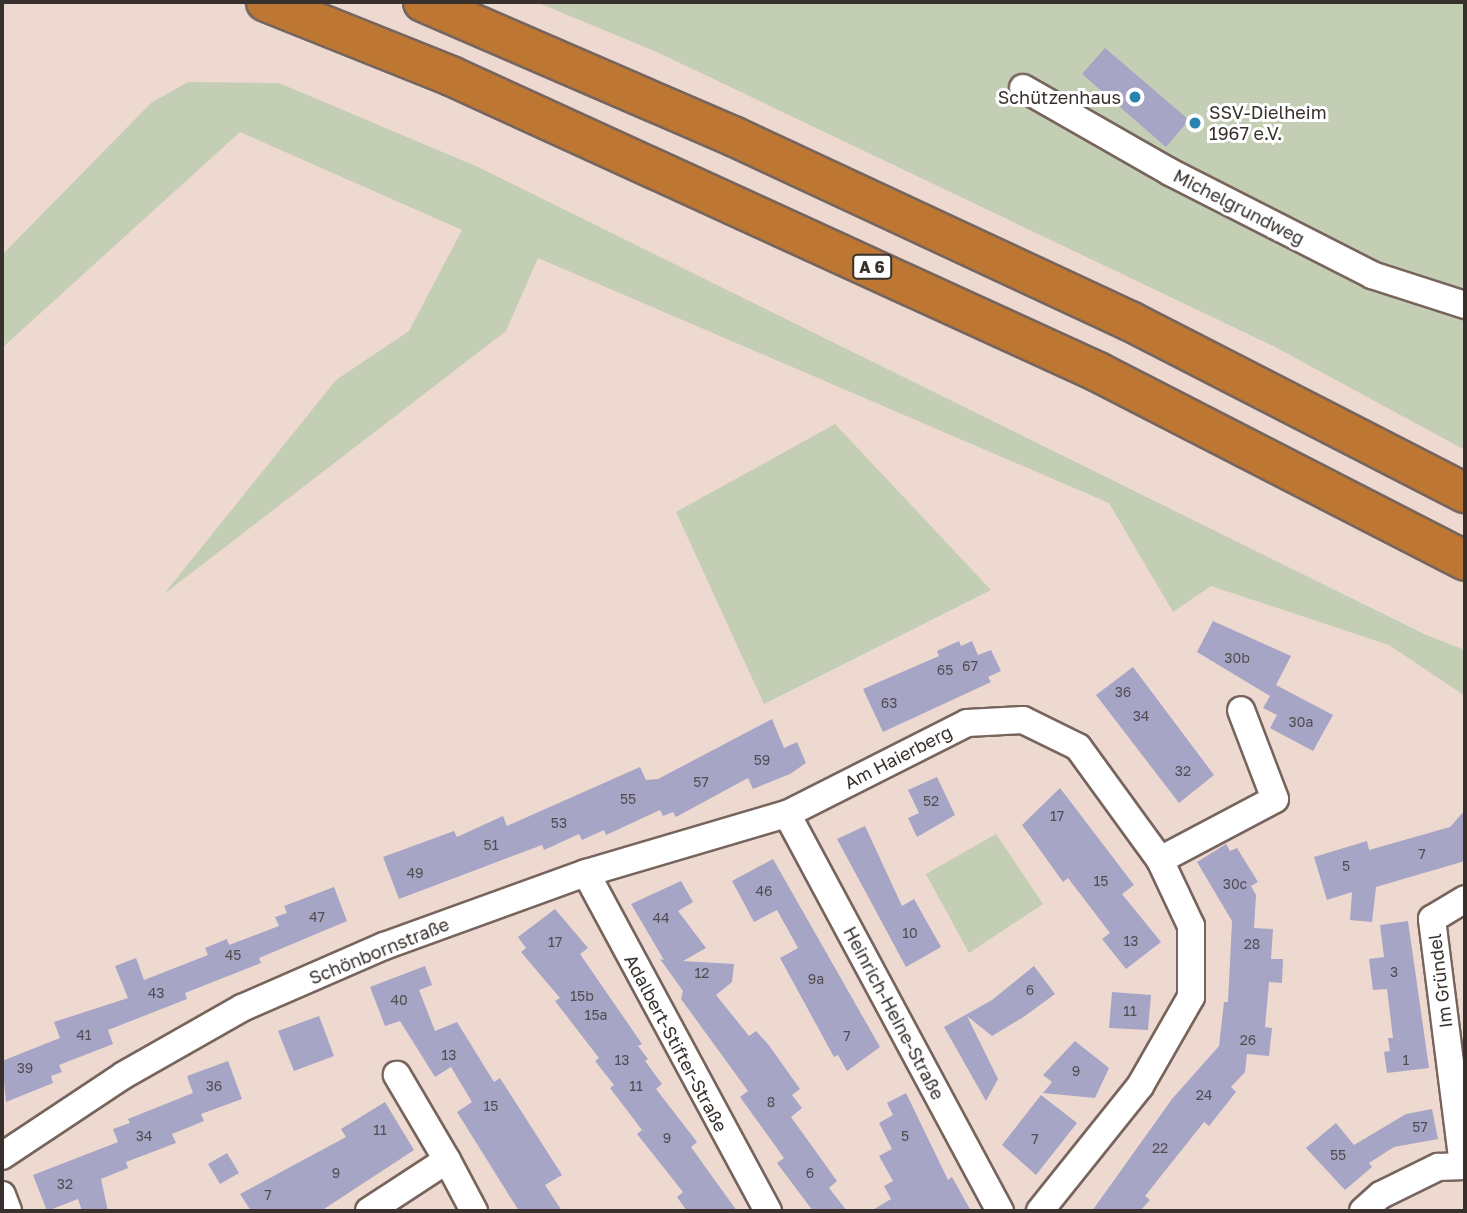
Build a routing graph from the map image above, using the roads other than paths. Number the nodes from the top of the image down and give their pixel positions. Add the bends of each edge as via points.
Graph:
1 (266, 2) edge
2 (423, 2) edge
3 (1023, 88) dead end
4 (1465, 304) edge
5 (1465, 493) edge
6 (1465, 561) edge
7 (1241, 710) dead end
8 (787, 814) junction
9 (1160, 860) junction
10 (586, 873) junction
11 (1465, 899) edge
12 (397, 1075) dead end
13 (2, 1156) edge
14 (447, 1160) junction
15 (1464, 1165) edge
16 (2, 1195) edge
17 (8, 1211) edge
18 (369, 1211) edge
19 (474, 1211) edge
20 (768, 1211) edge
21 (1000, 1211) edge
22 (1040, 1211) edge
23 (1363, 1211) edge

1 - 6 highway, A 6 via 476,87 1098,372
2 - 5 highway via 734,137 1117,316
3 - 4 street, Michelgrundweg via 1170,172 1371,275
7 - 9 street via 1275,799
8 - 9 street, Am Haierberg via 967,723 1023,720 1078,747
8 - 10 street, Schönbornstraße
8 - 21 street, Heinrich-Heine-Straße
9 - 22 street, Am Haierberg via 1191,926 1191,997 1140,1086
10 - 13 street, Schönbornstraße via 384,946 242,1008 124,1074
10 - 20 street, Adalbert-Stifter-Straße
11 - 15 street, Im Gründel via 1433,919
12 - 14 street
14 - 18 street
14 - 19 street
15 - 23 street via 1438,1167 1381,1195
16 - 17 street

